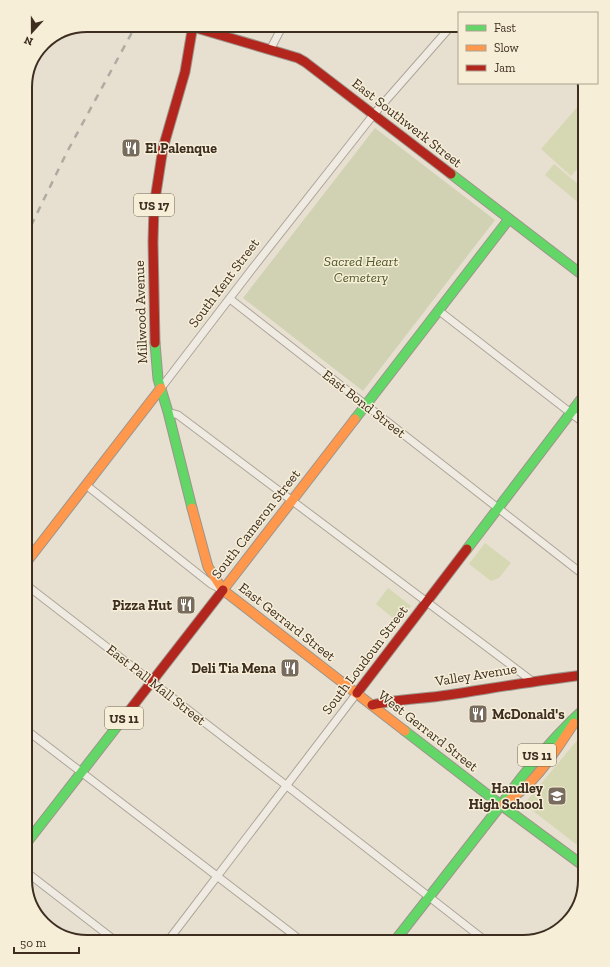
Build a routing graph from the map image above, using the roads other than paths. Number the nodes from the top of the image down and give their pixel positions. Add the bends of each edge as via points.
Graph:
1 (192, 32) edge
2 (212, 32) edge
3 (279, 32) edge
4 (446, 32) edge
5 (270, 50) junction
6 (374, 114) junction
7 (509, 218) junction
8 (578, 272) edge
9 (230, 299) junction
10 (438, 310) junction
11 (161, 388) junction
12 (578, 403) edge
13 (365, 405) junction
14 (168, 412) junction
15 (570, 413) junction
16 (578, 419) edge
17 (86, 485) junction
18 (292, 500) junction
19 (498, 508) junction
20 (32, 555) edge
21 (578, 571) edge
22 (32, 589) edge
23 (223, 590) junction
24 (427, 602) junction
25 (578, 676) edge
26 (532, 681) junction
27 (152, 682) junction
28 (357, 693) junction
29 (372, 705) junction
30 (578, 714) edge
31 (32, 735) edge
32 (82, 772) junction
33 (287, 786) junction
34 (501, 805) junction
35 (32, 837) edge
36 (578, 862) edge
37 (32, 876) edge
38 (217, 876) junction
39 (430, 897) junction
40 (108, 935) edge
41 (171, 935) edge
42 (294, 935) edge
43 (400, 935) edge
44 (478, 935) edge

1 - 11 street, Millwood Avenue / US 17 via 185,72 159,166 154,206 153,292 158,379
2 - 5 street, East Southwerk Street
3 - 5 street
4 - 6 street, South Kent Street
5 - 6 street, East Southwerk Street via 305,62
6 - 7 street, East Southwerk Street
6 - 9 street, South Kent Street
7 - 8 street, East Southwerk Street
7 - 10 street, South Cameron Street
9 - 11 street, South Kent Street
9 - 13 street, East Bond Street
10 - 13 street, South Cameron Street
10 - 15 street
11 - 14 street, Millwood Avenue / US 17
11 - 17 street, South Kent Street
12 - 15 street, South Loudoun Street
13 - 18 street, South Cameron Street
13 - 19 street, East Bond Street
14 - 18 street via 178,415
14 - 23 street, Millwood Avenue / US 17 via 208,567
15 - 16 street
15 - 19 street, South Loudoun Street
17 - 20 street, South Kent Street
17 - 23 street, East Gerrard Street via 211,584
18 - 23 street, South Cameron Street
18 - 24 street
19 - 21 street, East Bond Street
19 - 24 street, South Loudoun Street
22 - 27 street, East Pall Mall Street
23 - 27 street, South Cameron Street / US 11
23 - 28 street, East Gerrard Street
24 - 26 street
24 - 28 street, South Loudoun Street
25 - 26 street, Valley Avenue
26 - 29 street, Valley Avenue
27 - 32 street, South Cameron Street / US 11
27 - 33 street, East Pall Mall Street
28 - 29 street, West Gerrard Street
28 - 33 street, South Loudoun Street
29 - 34 street, West Gerrard Street
30 - 34 street, US 11 via 541,751
31 - 32 street
32 - 35 street, South Cameron Street / US 11
32 - 38 street
33 - 38 street, South Loudoun Street
33 - 39 street, East Pall Mall Street
34 - 36 street, West Gerrard Street
34 - 39 street
37 - 40 street
38 - 41 street, South Loudoun Street
38 - 42 street
39 - 43 street
39 - 44 street, East Pall Mall Street

